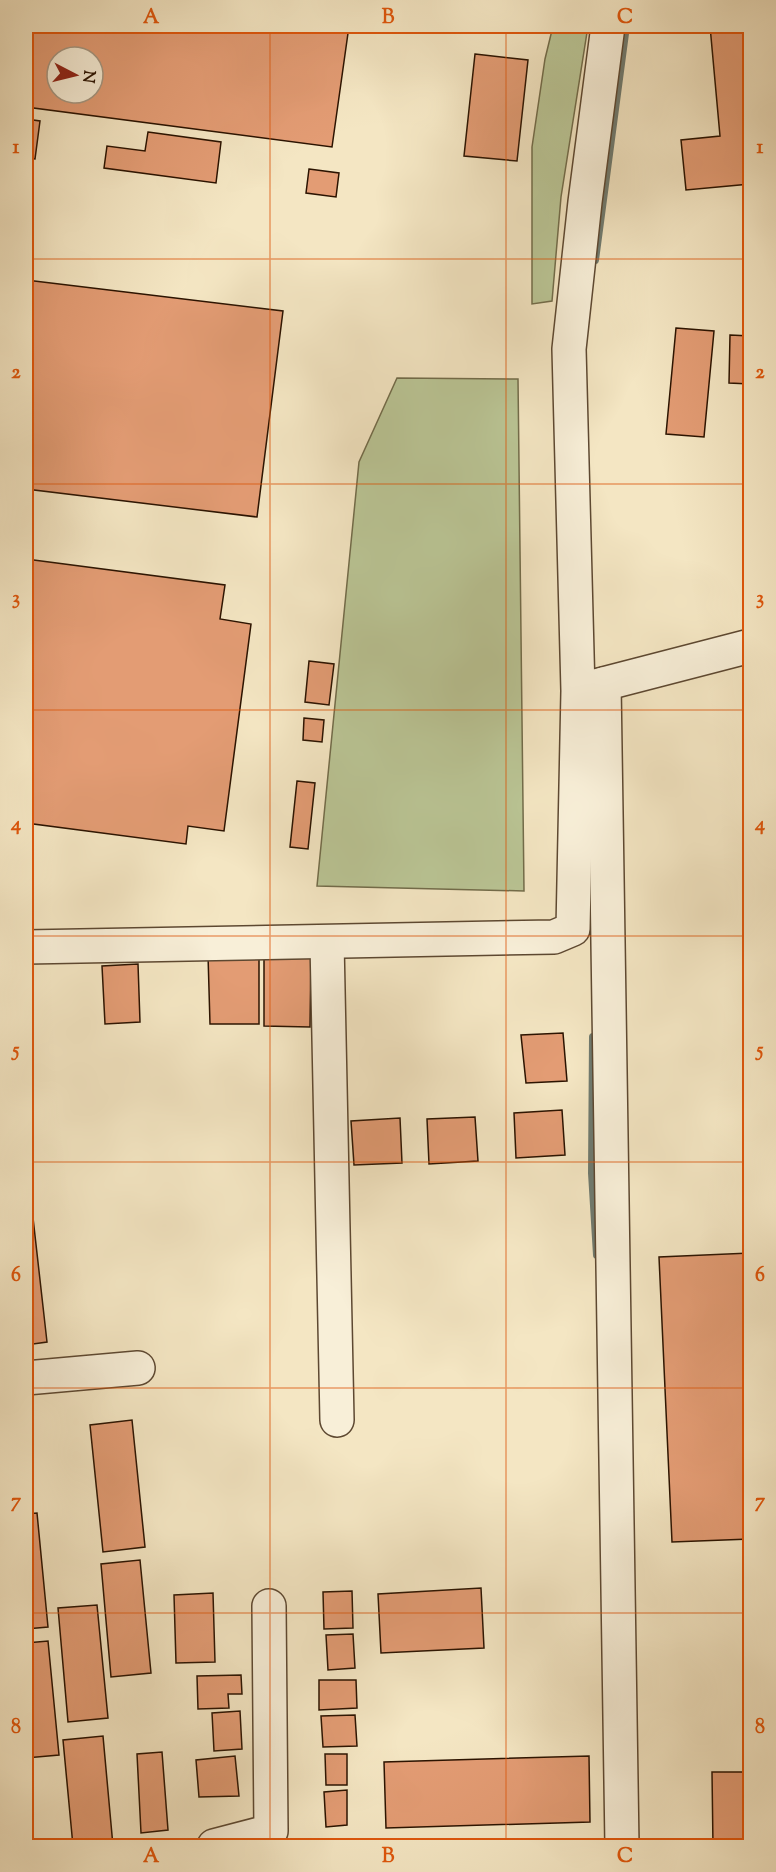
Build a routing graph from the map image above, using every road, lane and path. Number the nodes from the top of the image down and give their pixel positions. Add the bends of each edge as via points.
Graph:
1 (608, 26) edge
2 (750, 646) edge
3 (591, 688) junction
4 (327, 942) junction
5 (26, 947) edge
6 (138, 1368) dead end
7 (26, 1378) edge
8 (337, 1420) dead end
9 (269, 1606) dead end
10 (214, 1846) edge
11 (622, 1846) edge

1 - 3 street via 569,350
2 - 3 street
3 - 4 street via 573,929 554,937
3 - 11 street
4 - 5 street
4 - 8 street
6 - 7 street
9 - 10 street via 271,1830

